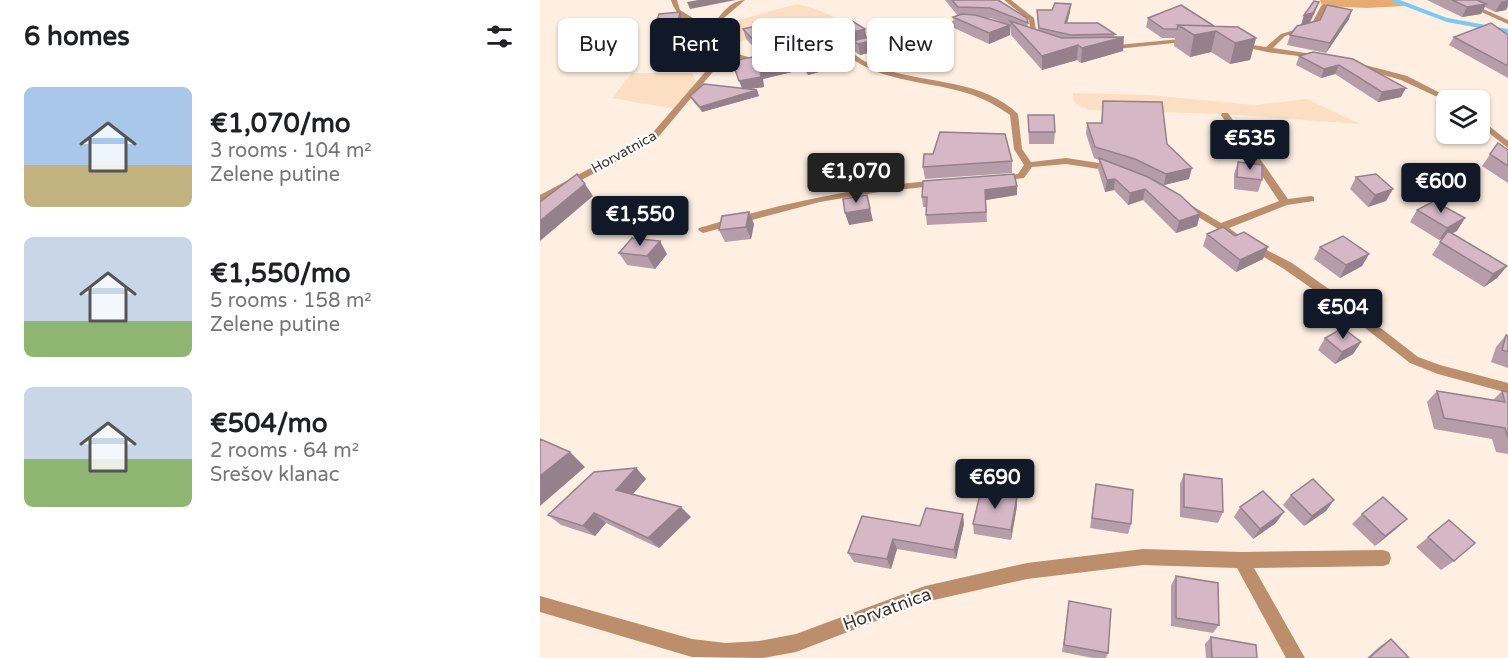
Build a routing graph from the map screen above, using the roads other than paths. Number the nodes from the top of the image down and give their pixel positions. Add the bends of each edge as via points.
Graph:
1 (674, 0) edge
2 (742, 0) edge
3 (1006, 0) edge
4 (1458, 0) edge
5 (1324, 6) edge
6 (688, 18) edge
7 (720, 18) edge
8 (979, 19) edge
9 (1508, 22) edge
10 (1020, 36) edge
11 (1031, 40) junction
12 (1203, 40) edge
13 (1040, 43) edge
14 (1229, 44) edge
15 (1099, 49) edge
16 (1267, 50) junction
17 (1326, 58) edge
18 (1344, 61) edge
19 (708, 72) edge
20 (1436, 93) edge
21 (1225, 115) dead end
22 (1490, 130) edge
23 (1508, 144) edge
24 (1029, 165) junction
25 (1122, 171) edge
26 (993, 180) edge
27 (947, 183) edge
28 (540, 199) edge
29 (1311, 199) dead end
30 (1178, 201) edge
31 (1285, 202) junction
32 (1221, 227) junction
33 (703, 230) dead end
34 (1508, 388) edge
35 (1383, 558) dead end
36 (1241, 560) junction
37 (540, 604) edge
38 (1296, 658) edge

1 - 6 street via 677,11
2 - 7 street
3 - 11 street via 1032,19
4 - 9 street
5 - 16 street via 1314,26 1283,36
8 - 24 street via 840,52 911,80 966,88 1006,107 1014,114 1018,149
10 - 11 street
11 - 13 street
12 - 15 street
14 - 16 street
16 - 17 street
18 - 20 street via 1404,78
19 - 28 street, Horvatnica via 652,139
21 - 31 street
22 - 23 street
24 - 25 street via 1088,163
24 - 26 street via 1021,176
27 - 33 street via 863,191
29 - 31 street
30 - 32 street
31 - 32 street
32 - 34 street via 1288,266 1414,360
35 - 36 street, Horvatnica
36 - 37 street, Horvatnica via 1143,557 1006,575 925,594 796,644 759,651 692,648
36 - 38 street

